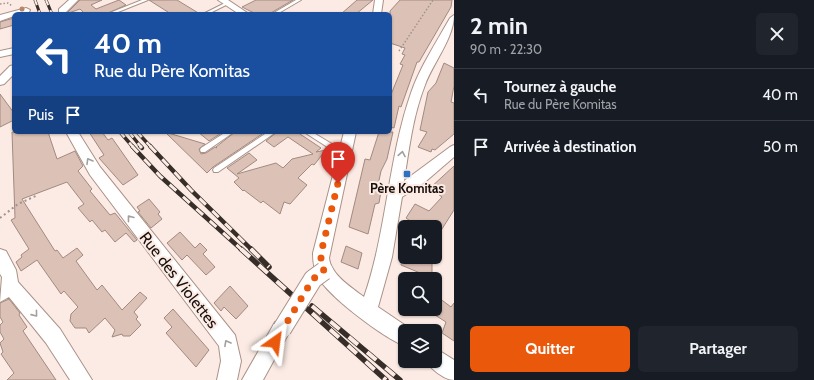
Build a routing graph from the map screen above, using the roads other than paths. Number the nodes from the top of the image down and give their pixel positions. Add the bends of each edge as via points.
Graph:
1 (21, 0) edge
2 (74, 0) edge
3 (146, 0) edge
4 (299, 0) edge
5 (379, 0) edge
6 (225, 2) edge
7 (62, 11) dead end
8 (27, 12) edge
9 (114, 12) edge
10 (208, 12) edge
11 (242, 12) edge
12 (278, 12) edge
13 (377, 12) edge
14 (12, 15) edge
15 (0, 18) edge
16 (454, 18) edge
17 (12, 51) edge
18 (0, 54) edge
19 (12, 70) edge
20 (0, 82) edge
21 (73, 134) edge
22 (229, 134) edge
23 (270, 134) edge
24 (310, 134) edge
25 (350, 134) edge
26 (203, 150) dead end
27 (454, 150) edge
28 (345, 155) junction
29 (216, 170) dead end
30 (396, 193) junction
31 (0, 257) edge
32 (324, 271) junction
33 (5, 289) edge
34 (368, 310) junction
35 (398, 332) edge
36 (442, 363) edge
37 (454, 372) edge
38 (82, 380) edge
39 (226, 380) edge
40 (252, 380) edge

1 - 8 street
2 - 7 street
3 - 9 lane
4 - 12 lane
5 - 13 street
6 - 10 lane
6 - 11 street
14 - 15 street
30 -> 16 street via 406,131 416,93 429,62
17 - 18 street
19 - 20 street
39 -> 21 street, Rue des Violettes via 231,361 228,342 107,188
22 - 26 lane
23 - 29 lane
24 - 28 lane
25 - 28 street
27 - 30 street via 420,178
28 - 32 street via 321,253
30 - 34 street via 377,283
31 - 33 street via 10,276
32 - 34 street via 333,283
32 - 40 street, bridge via 313,279
33 -> 38 street via 53,336
34 - 35 street
36 - 37 street

